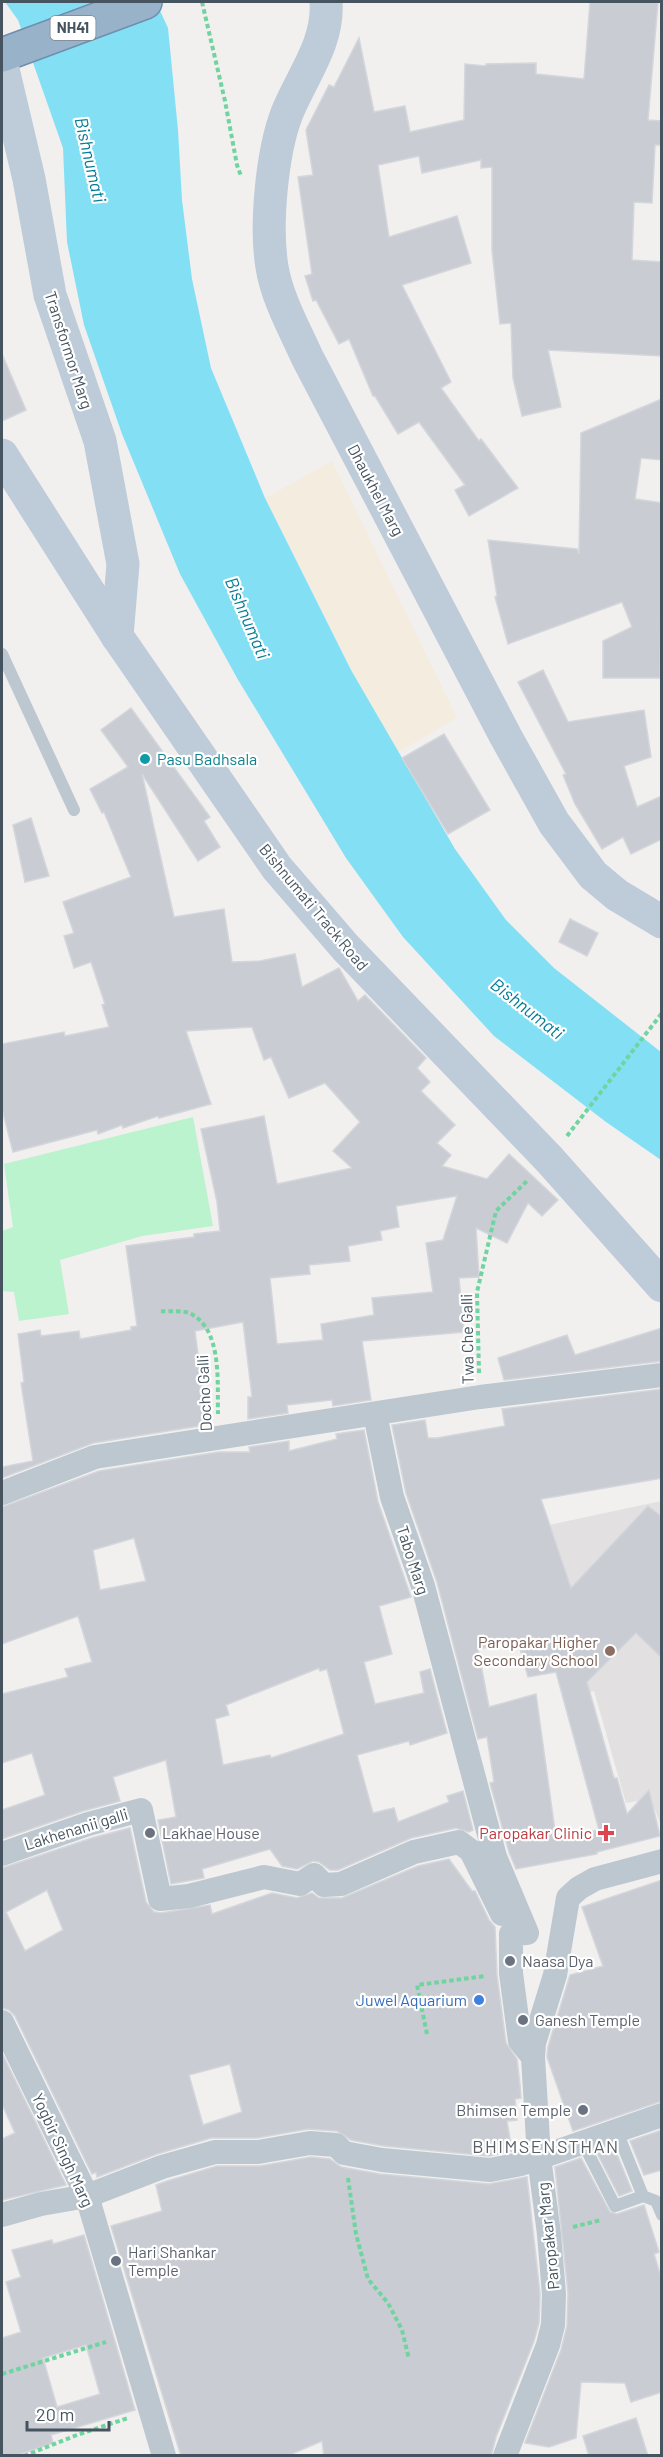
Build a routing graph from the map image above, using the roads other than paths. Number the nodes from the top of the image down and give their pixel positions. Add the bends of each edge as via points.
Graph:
1 (145, 2) edge
2 (326, 2) edge
3 (2, 55) edge
4 (2, 65) edge
5 (4, 464) edge
6 (117, 636) junction
7 (2, 654) edge
8 (74, 810) dead end
9 (660, 919) edge
10 (662, 1286) edge
11 (662, 1375) edge
12 (375, 1414) junction
13 (2, 1493) edge
14 (2, 1854) edge
15 (662, 1862) edge
16 (511, 1934) junction
17 (2, 2022) edge
18 (533, 2057) junction
19 (662, 2115) edge
20 (616, 2129) junction
21 (582, 2141) junction
22 (539, 2157) junction
23 (87, 2196) junction
24 (643, 2196) junction
25 (662, 2215) edge
26 (2, 2216) edge
27 (164, 2456) edge
28 (505, 2456) edge

1 - 3 highway, NH41
2 - 9 main road, Dhaukhel Marg via 327,13 315,60 287,113 276,159 268,231 272,268 286,311 554,823 593,875 617,895
4 - 6 main road, Transformor Marg via 29,179 50,295 100,441 123,564
5 - 6 main road, Bishnumati Track Road
6 - 10 main road, Bishnumati Track Road via 277,868 346,948 549,1160
7 - 8 lane
11 - 12 street
12 - 13 street via 95,1456
12 - 16 street, Tabo Marg via 392,1497 423,1587 495,1857 527,1933
14 - 16 street, Lakhenanii galli via 141,1810 160,1899 189,1896 264,1876 300,1884 314,1875 324,1885 341,1884 414,1852 459,1842 471,1851
15 - 18 street, Paropakar Marg via 595,1879 568,1898 555,1975
16 - 18 street via 511,1973 520,2041
17 - 23 street, Yogbir Singh Marg
18 - 22 street, Paropakar Marg
19 - 20 street
20 - 21 street
20 - 24 lane
21 - 22 street
21 - 24 lane via 615,2206
22 - 23 street via 490,2170 382,2160 344,2153 336,2145 310,2143 258,2152 214,2152
22 - 28 street, Paropakar Marg via 549,2234 553,2325
23 - 26 street
23 - 27 street, Yogbir Singh Marg
24 - 25 lane via 656,2201

